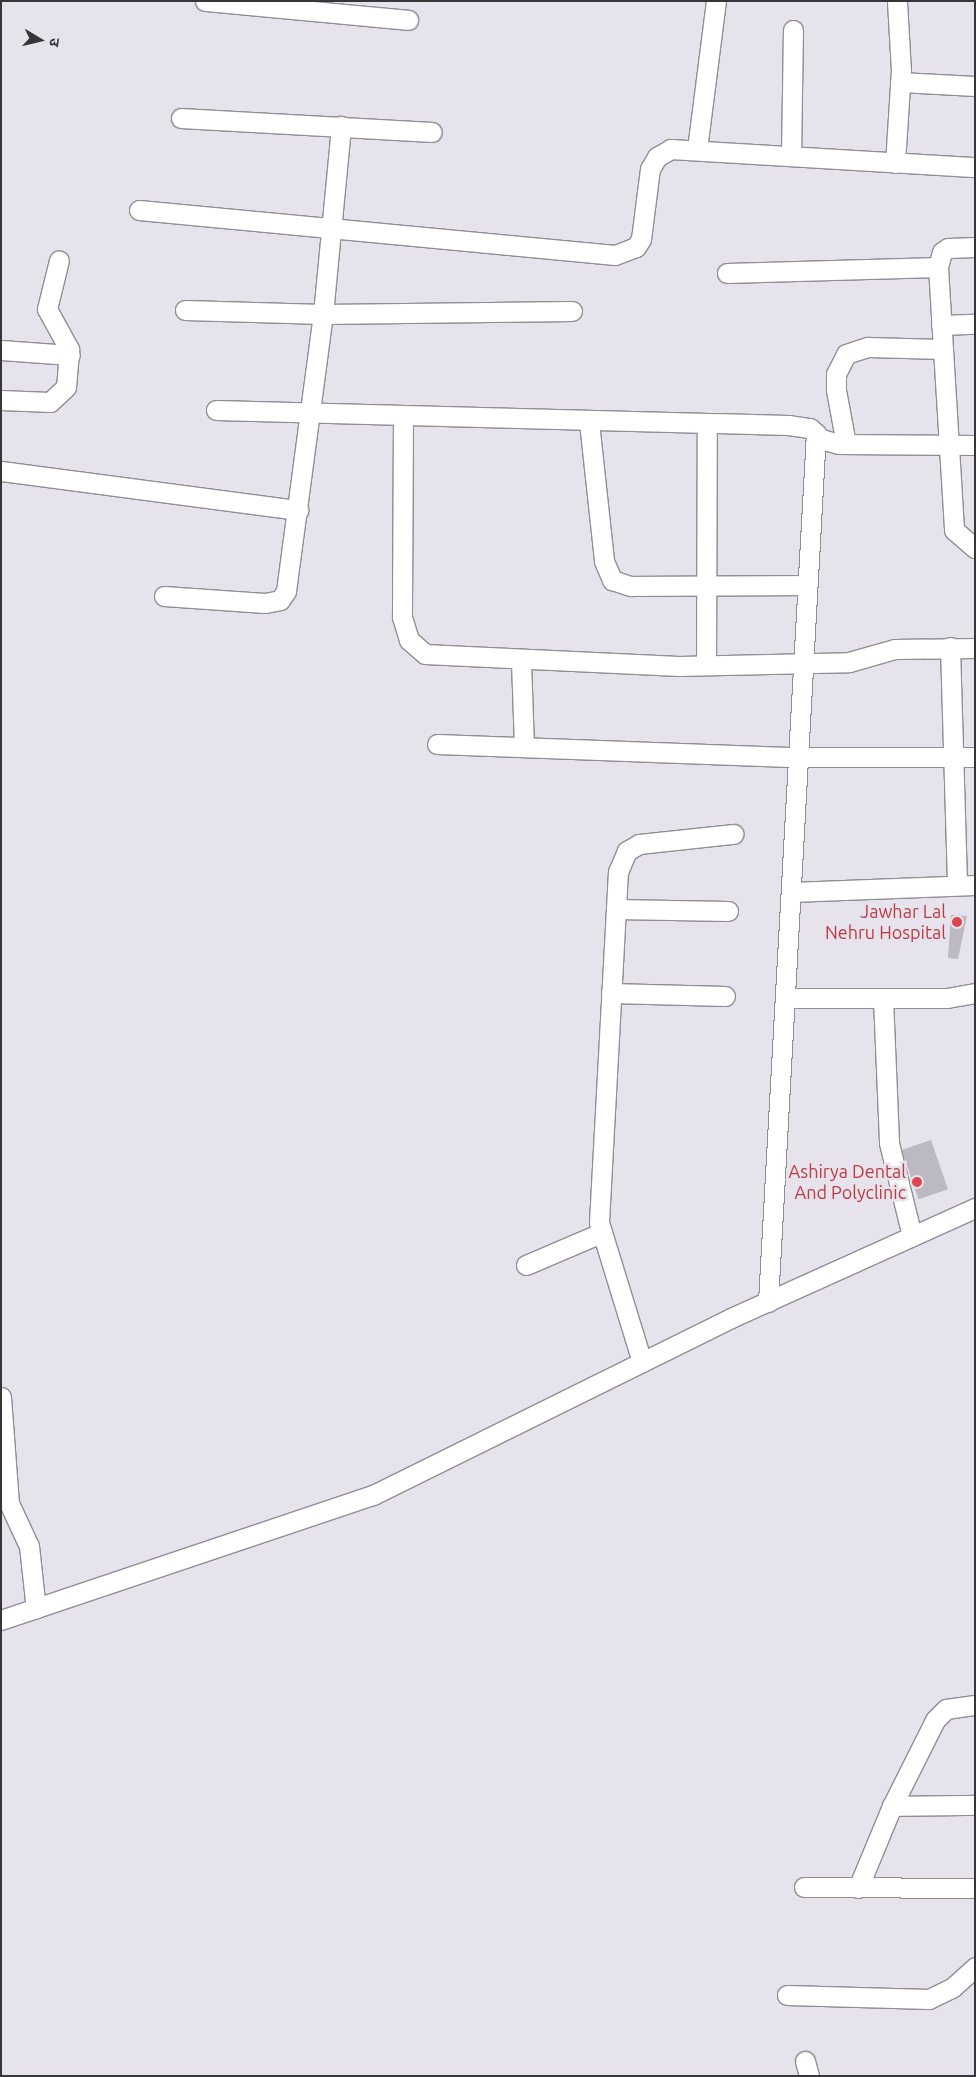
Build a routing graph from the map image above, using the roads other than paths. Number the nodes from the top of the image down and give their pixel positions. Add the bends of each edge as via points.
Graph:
1 (205, 1) edge
2 (716, 1) edge
3 (897, 1) edge
4 (316, 6) edge
5 (408, 20) dead end
6 (793, 30) dead end
7 (900, 82) junction
8 (975, 86) edge
9 (181, 118) dead end
10 (341, 126) junction
11 (432, 132) dead end
12 (697, 149) junction
13 (791, 156) junction
14 (895, 163) junction
15 (975, 168) edge
16 (139, 210) dead end
17 (332, 228) junction
18 (975, 246) edge
19 (59, 260) dead end
20 (938, 267) junction
21 (727, 273) dead end
22 (185, 310) dead end
23 (572, 311) dead end
24 (322, 314) junction
25 (975, 324) edge
26 (941, 325) junction
27 (942, 349) junction
28 (1, 350) edge
29 (70, 355) junction
30 (1, 400) edge
31 (216, 410) dead end
32 (310, 414) junction
33 (403, 417) junction
34 (589, 422) junction
35 (707, 425) junction
36 (816, 433) junction
37 (846, 444) junction
38 (946, 445) junction
39 (975, 445) edge
40 (1, 471) edge
41 (298, 510) junction
42 (975, 548) edge
43 (806, 585) junction
44 (705, 586) junction
45 (164, 596) dead end
46 (950, 647) junction
47 (975, 648) edge
48 (521, 661) junction
49 (801, 664) junction
50 (706, 666) junction
51 (437, 744) dead end
52 (524, 747) junction
53 (796, 757) junction
54 (975, 757) edge
55 (954, 758) junction
56 (733, 834) dead end
57 (966, 885) edge
58 (791, 892) junction
59 (616, 909) junction
60 (728, 911) dead end
61 (611, 993) junction
62 (975, 993) edge
63 (725, 996) dead end
64 (787, 998) junction
65 (883, 998) junction
66 (975, 1208) edge
67 (601, 1233) junction
68 (912, 1236) junction
69 (526, 1265) dead end
70 (768, 1302) junction
71 (642, 1362) junction
72 (1, 1397) edge
73 (36, 1609) junction
74 (1, 1620) edge
75 (975, 1706) edge
76 (975, 1805) edge
77 (892, 1806) junction
78 (804, 1887) dead end
79 (858, 1888) junction
80 (975, 1888) edge
81 (975, 1967) edge
82 (787, 1995) dead end

1 - 4 street
2 - 12 street
3 - 7 street
4 - 5 street
6 - 13 street
7 - 8 street
7 - 14 street
9 - 10 street
10 - 11 street
10 - 17 street
12 - 13 street
12 - 17 street via 670,149 657,157 646,187 641,239 628,252 615,255
13 - 14 street
14 - 15 street
16 - 17 street
17 - 24 street
18 - 20 street via 948,248 942,252
19 - 29 street via 47,309 67,341
20 - 21 street
20 - 26 street
22 - 24 street
23 - 24 street
24 - 32 street
25 - 26 street
26 - 27 street
27 - 37 street via 868,347 846,354 836,374
27 - 38 street
28 - 29 street
29 - 30 street via 66,387 57,400
31 - 32 street
32 - 33 street
32 - 41 street
33 - 34 street
33 - 48 street via 402,617 410,640 425,654 440,657
34 - 35 street
34 - 44 street via 604,561 612,580 631,586
35 - 36 street via 801,426
35 - 44 street
36 - 37 street via 828,442
36 - 43 street
37 - 38 street
38 - 39 street
38 - 42 street via 954,530
40 - 41 street
41 - 45 street via 286,591 280,600 265,603
43 - 44 street
43 - 49 street
44 - 50 street
46 - 47 street
46 - 49 street via 895,649 862,660
46 - 55 street
48 - 50 street
48 - 52 street
49 - 50 street
49 - 53 street
51 - 52 street
52 - 53 street
53 - 55 street
53 - 58 street
54 - 55 street
55 - 57 street
56 - 59 street via 658,839 628,851 618,872
57 - 58 street
58 - 64 street
59 - 60 street
59 - 61 street
61 - 63 street
61 - 67 street
62 - 65 street
64 - 65 street
64 - 70 street
65 - 68 street via 889,1143
66 - 68 street
67 - 69 street
67 - 71 street
68 - 70 street
70 - 71 street
71 - 73 street via 373,1495
72 - 73 street via 9,1503 29,1546
73 - 74 street
75 - 77 street via 946,1709 935,1720
76 - 77 street
77 - 79 street
78 - 79 street
79 - 80 street
81 - 82 street via 952,1988 929,1999

